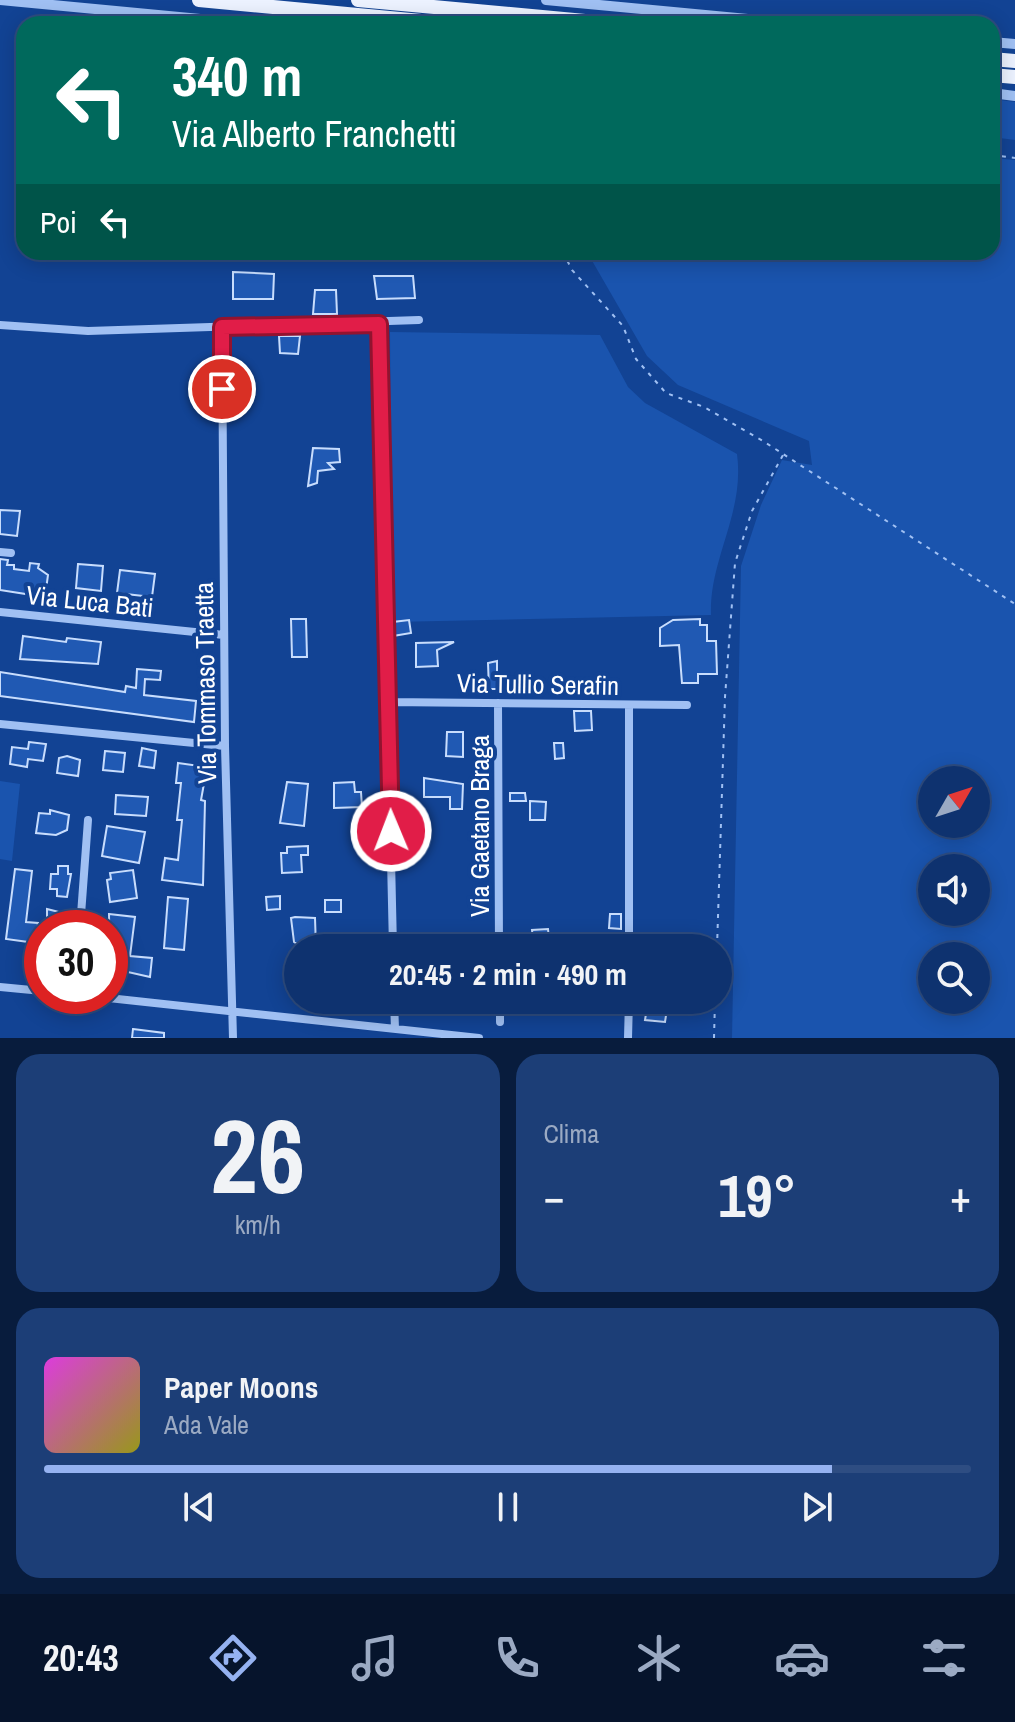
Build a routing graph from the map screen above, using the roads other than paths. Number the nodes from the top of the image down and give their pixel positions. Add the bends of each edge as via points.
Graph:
1 (0, 0) edge
2 (199, 0) edge
3 (358, 0) edge
4 (546, 0) edge
5 (169, 16) edge
6 (368, 16) edge
7 (531, 16) edge
8 (717, 16) edge
9 (419, 320) dead end
10 (379, 324) junction
11 (0, 325) edge
12 (222, 327) junction
13 (0, 552) edge
14 (11, 553) dead end
15 (0, 612) edge
16 (224, 635) junction
17 (388, 702) junction
18 (498, 703) junction
19 (687, 705) dead end
20 (629, 706) junction
21 (0, 724) edge
22 (225, 746) junction
23 (88, 820) dead end
24 (81, 910) edge
25 (393, 934) edge
26 (499, 934) edge
27 (629, 934) edge
28 (0, 987) edge
29 (24, 989) edge
30 (128, 1000) edge
31 (233, 1011) junction
32 (394, 1014) edge
33 (500, 1014) edge
34 (629, 1014) edge
35 (500, 1022) dead end
36 (395, 1029) junction
37 (233, 1038) edge
38 (479, 1038) edge
39 (628, 1038) edge

1 - 5 street
2 - 6 main road
3 - 7 main road
4 - 8 street
9 - 10 street
10 - 12 street
10 - 17 street
11 - 12 street via 88,331
12 - 16 street, Via Tommaso Traetta
13 - 14 street
15 - 16 street, Via Luca Bati
16 - 22 street, Via Tommaso Traetta
17 - 18 street, Via Tullio Serafin
17 - 25 street
18 - 20 street, Via Tullio Serafin
18 - 26 street, Via Gaetano Braga
19 - 20 street, Via Tullio Serafin
20 - 27 street
21 - 22 street
22 - 31 street, Via Tommaso Traetta
23 - 24 street
28 - 29 street
30 - 31 street
31 - 36 street
31 - 37 street, Via Tommaso Traetta
32 - 36 street
33 - 35 street
34 - 39 street
36 - 38 street

